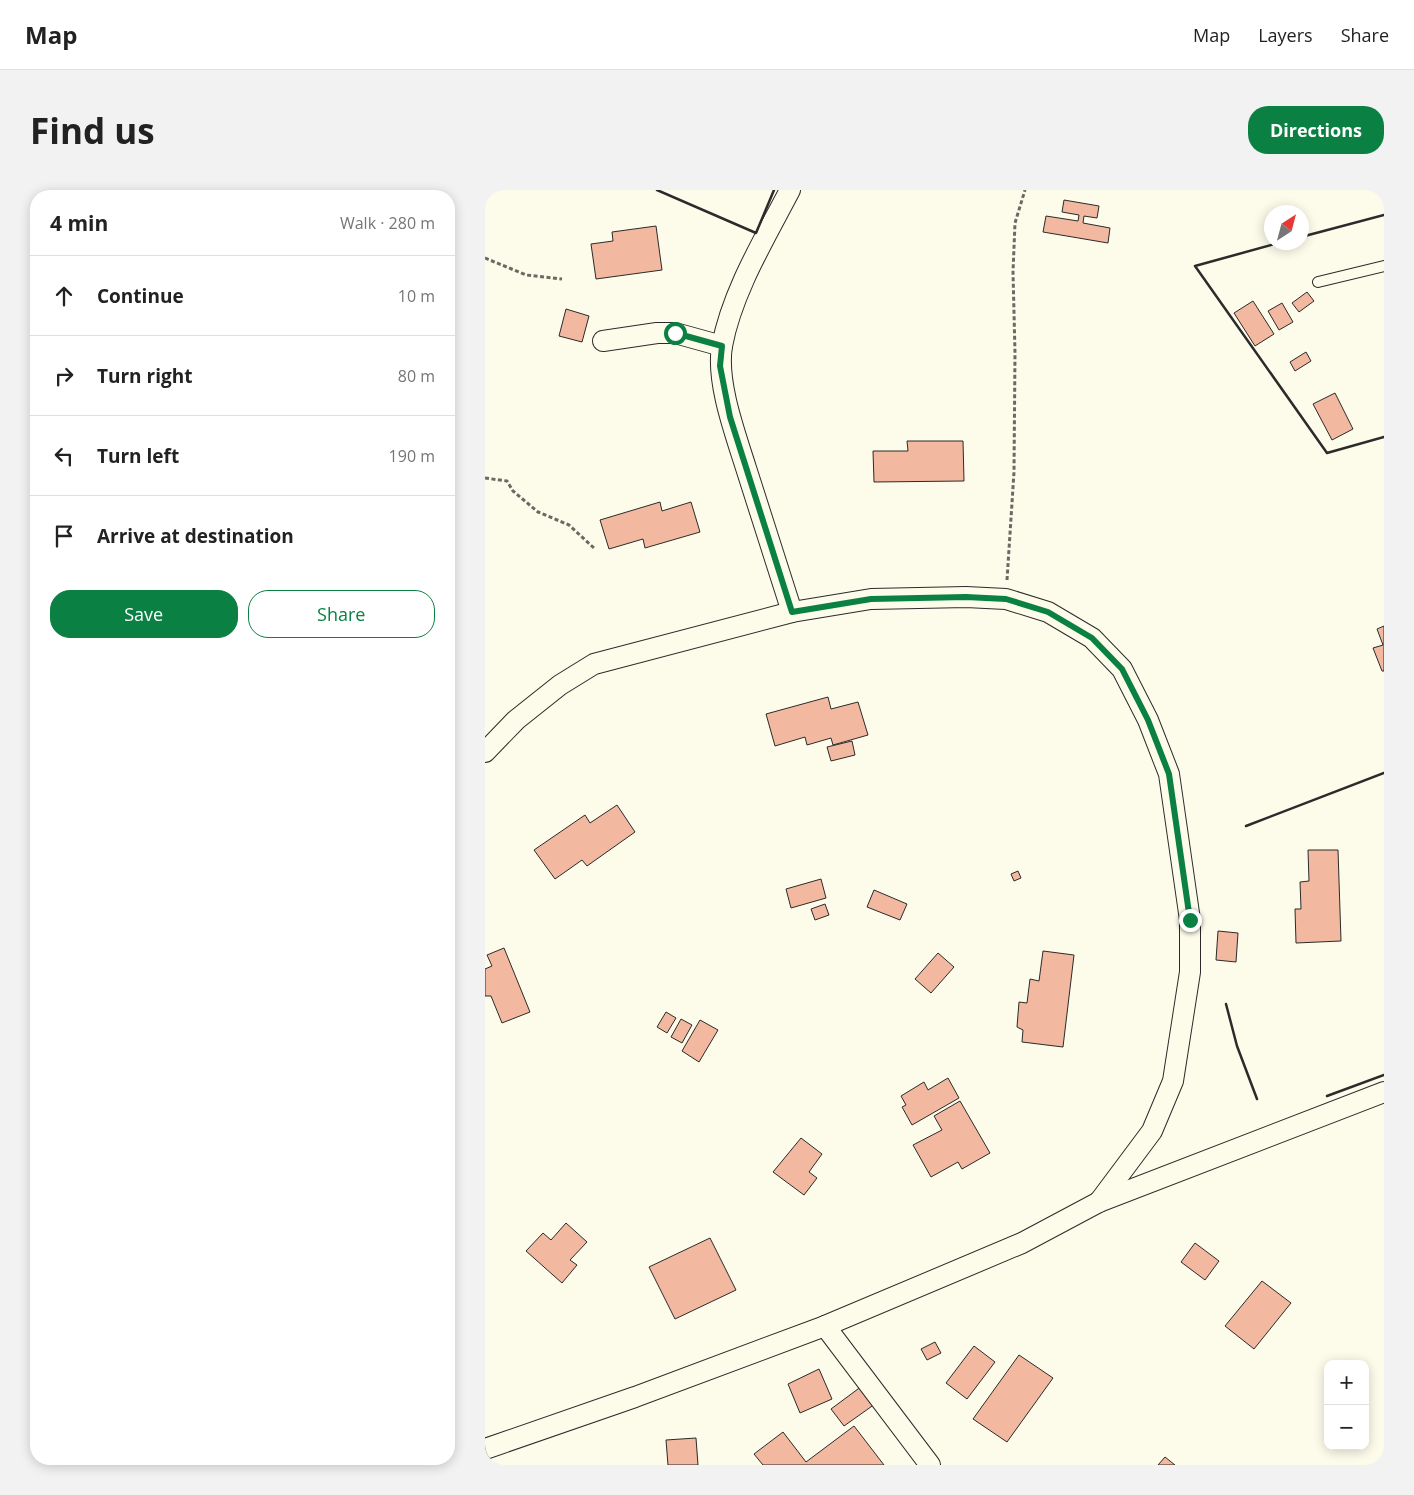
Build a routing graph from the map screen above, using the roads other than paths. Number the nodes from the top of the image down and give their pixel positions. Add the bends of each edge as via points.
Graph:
1 (790, 190) edge
2 (1384, 266) edge
3 (1318, 282) dead end
4 (603, 341) dead end
5 (722, 346) junction
6 (792, 612) junction
7 (485, 752) edge
8 (1384, 1092) edge
9 (1099, 1202) junction
10 (825, 1326) junction
11 (485, 1449) edge
12 (930, 1465) edge

1 - 5 street via 735,301
2 - 3 lane
4 - 5 street via 675,333
5 - 6 street via 720,366 730,417
6 - 7 street via 594,664 560,685 516,720
6 - 9 street via 871,599 1006,599 1048,612 1092,638 1122,669 1148,720 1169,774 1190,920 1190,972 1173,1082 1151,1131
8 - 9 street
9 - 10 street via 1022,1244
10 - 11 street
10 - 12 street

